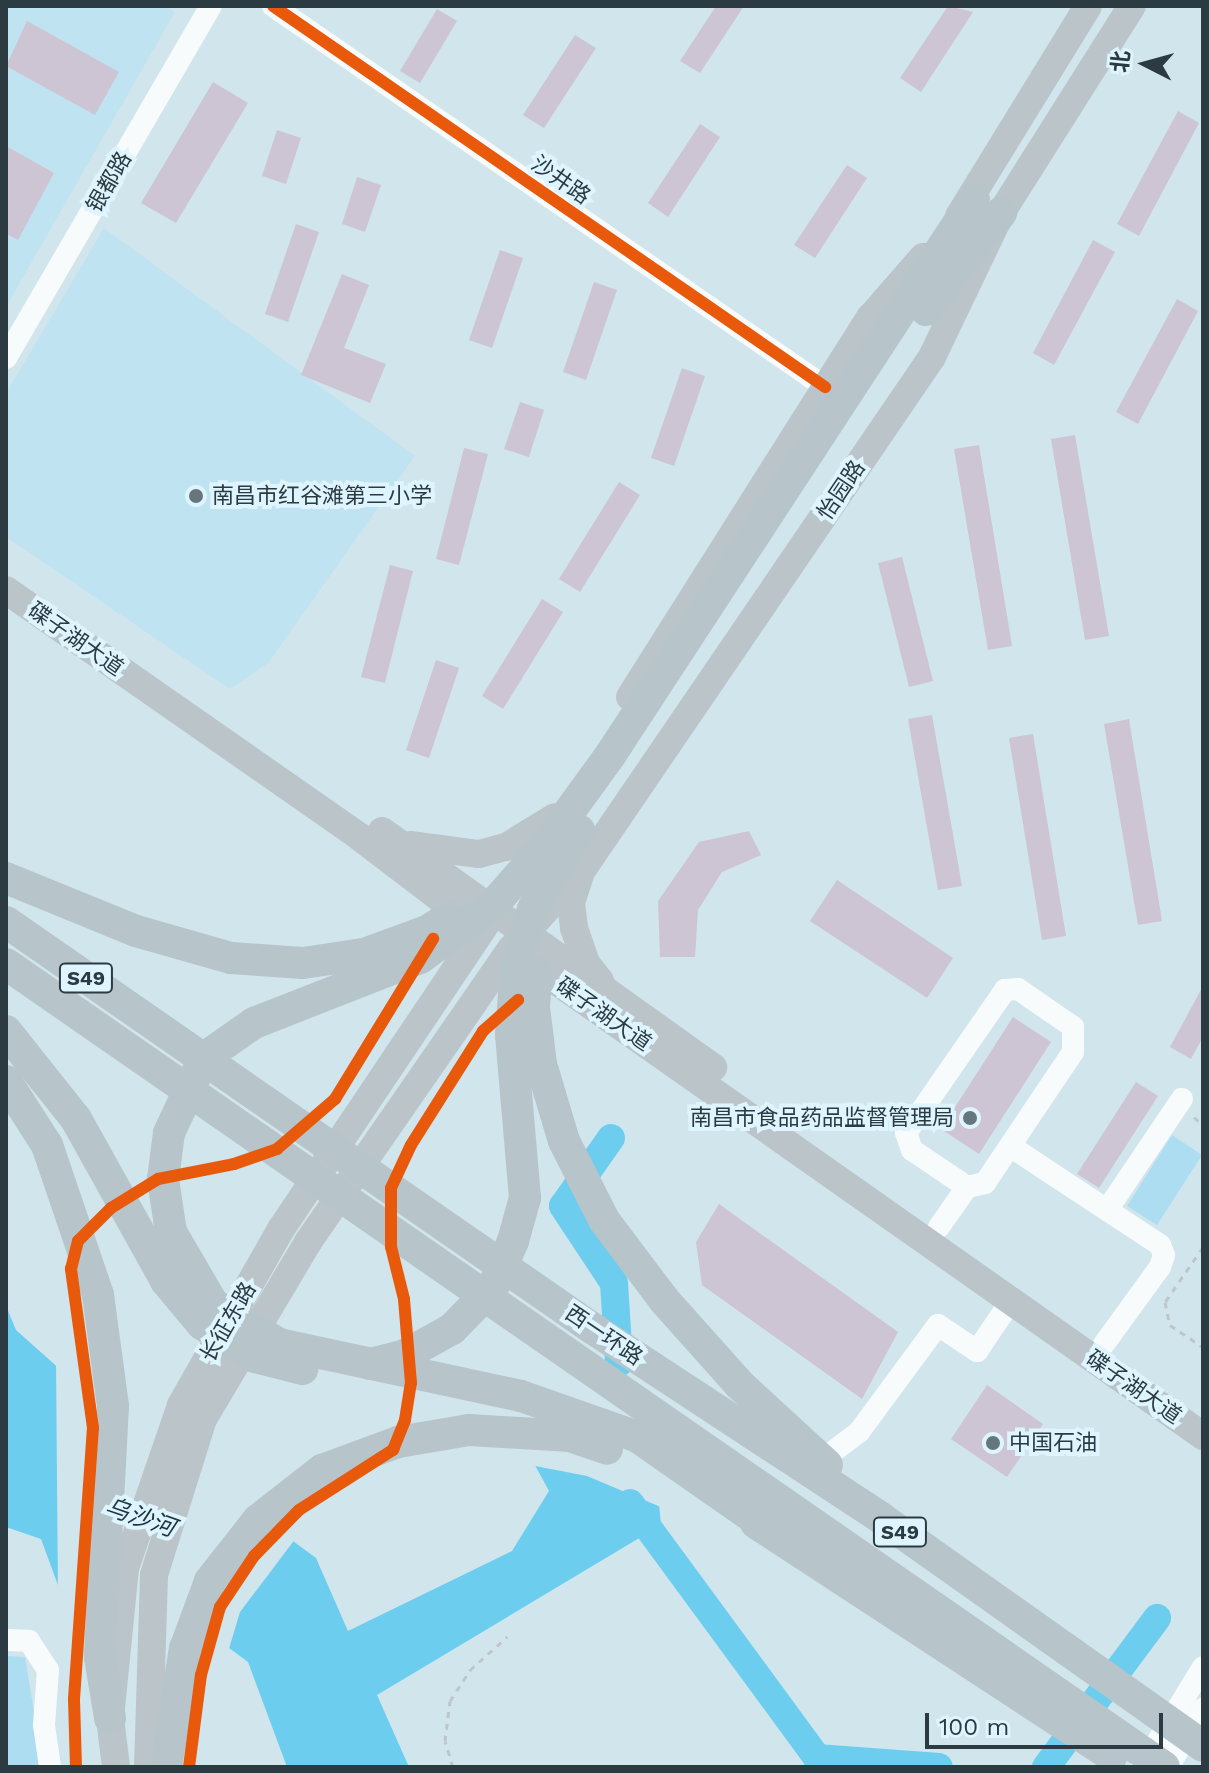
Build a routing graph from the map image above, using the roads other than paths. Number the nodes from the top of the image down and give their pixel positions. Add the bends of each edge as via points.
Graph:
1 (211, 6) edge
2 (273, 6) edge
3 (1088, 6) edge
4 (1132, 6) edge
5 (987, 206) junction
6 (6, 358) edge
7 (825, 387) junction
8 (6, 569) edge
9 (13, 600) edge
10 (612, 766) junction
11 (555, 817) junction
12 (397, 854) junction
13 (584, 867) junction
14 (6, 878) edge
15 (488, 920) junction
16 (6, 922) edge
17 (519, 940) junction
18 (6, 964) edge
19 (610, 994) junction
20 (426, 1012) junction
21 (618, 1024) junction
22 (6, 1031) edge
23 (454, 1031) junction
24 (6, 1081) edge
25 (1182, 1099) dead end
26 (1010, 1146) junction
27 (967, 1187) junction
28 (1107, 1210) junction
29 (939, 1227) junction
30 (1011, 1301) junction
31 (1104, 1344) junction
32 (192, 1412) junction
33 (1203, 1414) edge
34 (1203, 1436) edge
35 (835, 1450) dead end
36 (881, 1518) junction
37 (774, 1532) junction
38 (6, 1640) edge
39 (1203, 1667) edge
40 (1203, 1709) edge
41 (110, 1718) junction
42 (1203, 1746) edge
43 (147, 1753) edge
44 (50, 1767) edge
45 (116, 1767) edge
46 (166, 1767) edge
47 (1128, 1767) edge
48 (1142, 1767) edge
49 (1166, 1767) edge

1 - 6 street, 银都路
2 - 7 street, 沙井路
3 - 5 main road, 怡园路
4 - 5 main road, 怡园路
5 - 7 main road, 怡园路 via 870,318
5 - 10 highway
5 - 13 main road, 怡园路 via 932,357
7 - 11 main road, 怡园路
8 - 12 main road, 碟子湖大道
9 - 12 main road, 碟子湖大道
10 - 14 highway via 485,895 427,931 364,954 303,963 231,958 136,931
10 - 22 highway via 533,909 516,965 511,1035 525,1198 513,1241 493,1287 452,1329 403,1356 337,1374 288,1367 251,1356 202,1324 160,1270 76,1119
10 - 36 highway via 564,869 541,938 534,1007 541,1064 564,1141 604,1220 664,1300 740,1385
10 - 37 highway via 494,904 420,958 254,1023 204,1058 169,1133 163,1179 171,1232 213,1304 279,1344 521,1396 638,1437
11 - 12 main road via 506,847 479,854
11 - 15 main road, 怡园路
12 - 15 main road, 碟子湖大道
12 - 20 main road via 433,939
13 - 17 main road, 怡园路
13 - 19 main road via 571,903 574,928 586,963
15 - 17 main road, 碟子湖大道
15 - 20 main road, 长征东路
16 - 36 highway, 西一环路 / S49 via 592,1328
17 - 19 main road, 碟子湖大道
17 - 21 main road, 碟子湖大道
17 - 23 main road, 长征东路
18 - 49 highway, 西一环路 / S49
19 - 29 main road, 碟子湖大道
20 - 32 main road, 长征东路 via 281,1229
21 - 23 main road via 555,1001 518,1000
21 - 30 main road, 碟子湖大道
23 - 32 main road, 长征东路
24 - 41 highway via 47,1145 98,1295 113,1406 100,1657
25 - 28 street
26 - 27 street via 985,1183
26 - 27 street via 1073,1052 1076,1038 1073,1027 1018,989 1005,990 906,1133 912,1150
26 - 28 street
27 - 29 street
28 - 31 street via 1160,1245 1164,1255
29 - 31 main road, 碟子湖大道
30 - 34 main road, 碟子湖大道
30 - 35 street via 977,1351 938,1325 859,1432
31 - 33 main road, 碟子湖大道
32 - 41 main road, 长征东路 via 125,1568
32 - 43 main road, 长征东路 via 154,1575
36 - 42 highway, 西一环路 / S49
37 - 46 highway via 640,1461 570,1436 469,1430 398,1442 322,1470 258,1520 210,1581 185,1649
37 - 47 highway
38 - 44 street via 29,1641 48,1670 44,1725
39 - 48 street
40 - 49 street
41 - 45 main road, 长征东路

